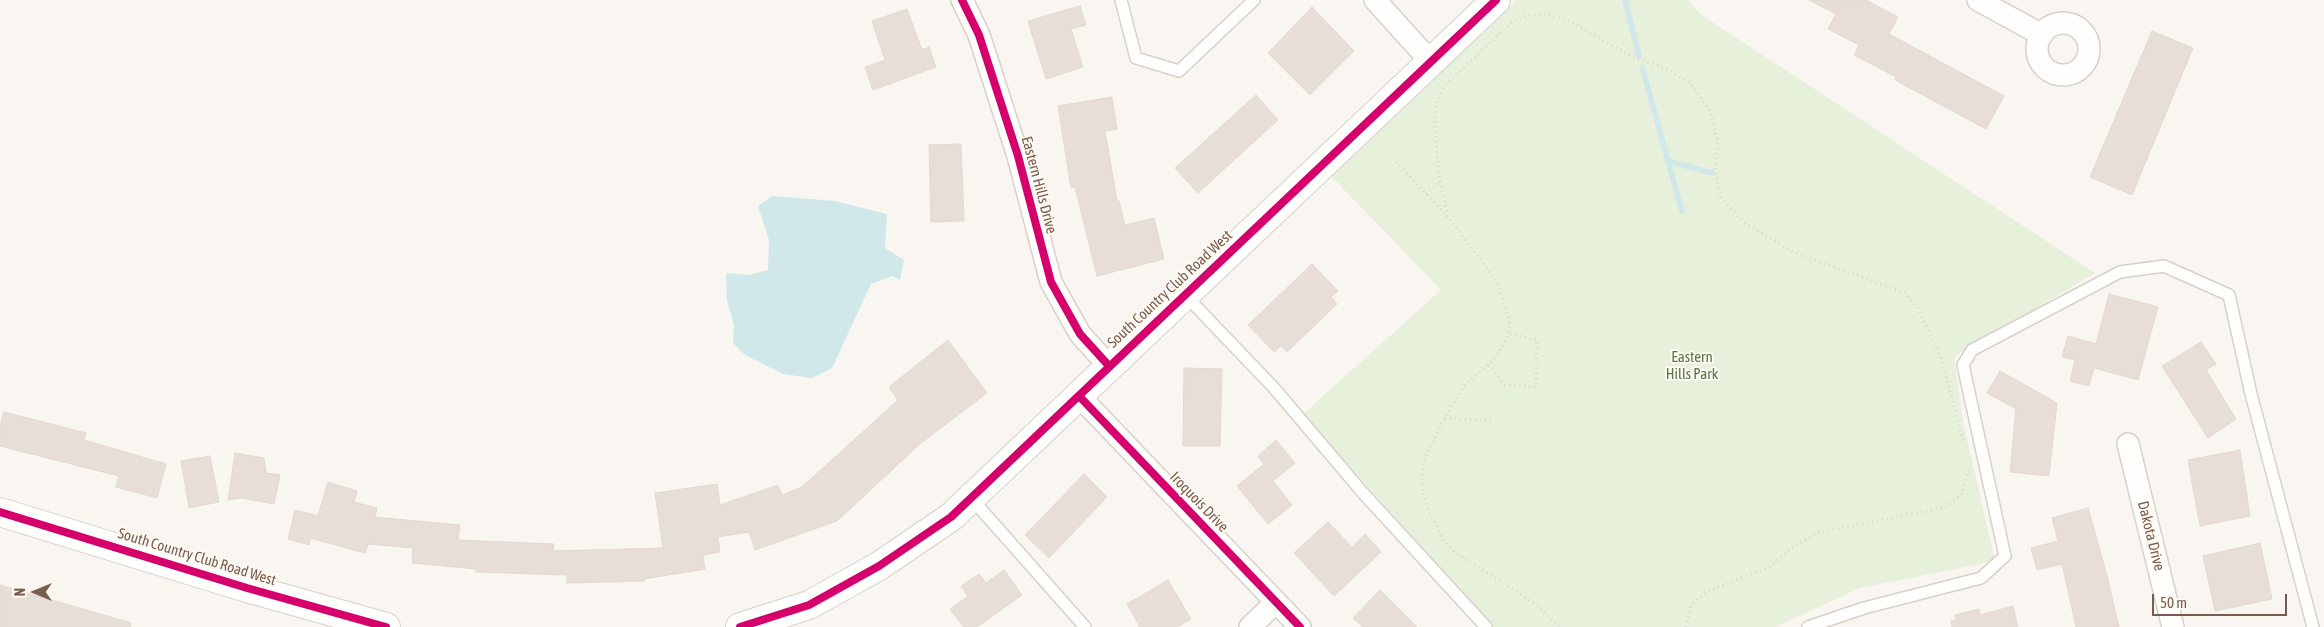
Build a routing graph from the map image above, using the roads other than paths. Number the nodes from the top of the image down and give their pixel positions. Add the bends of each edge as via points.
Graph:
1 (962, 0) edge
2 (1121, 0) edge
3 (1254, 0) edge
4 (1375, 0) edge
5 (1496, 0) edge
6 (1978, 0) edge
7 (2042, 36) dead end
8 (1431, 62) junction
9 (1185, 295) junction
10 (1109, 366) junction
11 (1079, 396) junction
12 (2128, 444) dead end
13 (971, 498) junction
14 (0, 512) edge
15 (1276, 602) junction
16 (1082, 626) edge
17 (386, 627) edge
18 (740, 627) edge
19 (1250, 627) edge
20 (1300, 627) edge
21 (1486, 627) edge
22 (1808, 627) edge
23 (2173, 627) edge
24 (2312, 627) edge

1 - 10 street, Eastern Hills Drive via 979,36 1015,147 1051,282 1080,334
2 - 3 lane via 1136,58 1179,71
4 - 8 street
5 - 8 street, South Country Club Road West
6 - 7 street
8 - 9 street, South Country Club Road West
9 - 10 street, South Country Club Road West
9 - 21 lane via 1274,388 1357,486
10 - 11 street, South Country Club Road West
11 - 13 street, South Country Club Road West
11 - 15 street, Iroquois Drive
12 - 23 street, Dakota Drive
13 - 16 lane
13 - 18 street, South Country Club Road West via 951,517 880,566 809,605
14 - 17 street, South Country Club Road West
15 - 19 street
15 - 20 street, Iroquois Drive
22 - 24 lane via 1864,608 1981,578 2005,556 1963,365 1972,350 2120,272 2164,266 2229,295 2251,394

